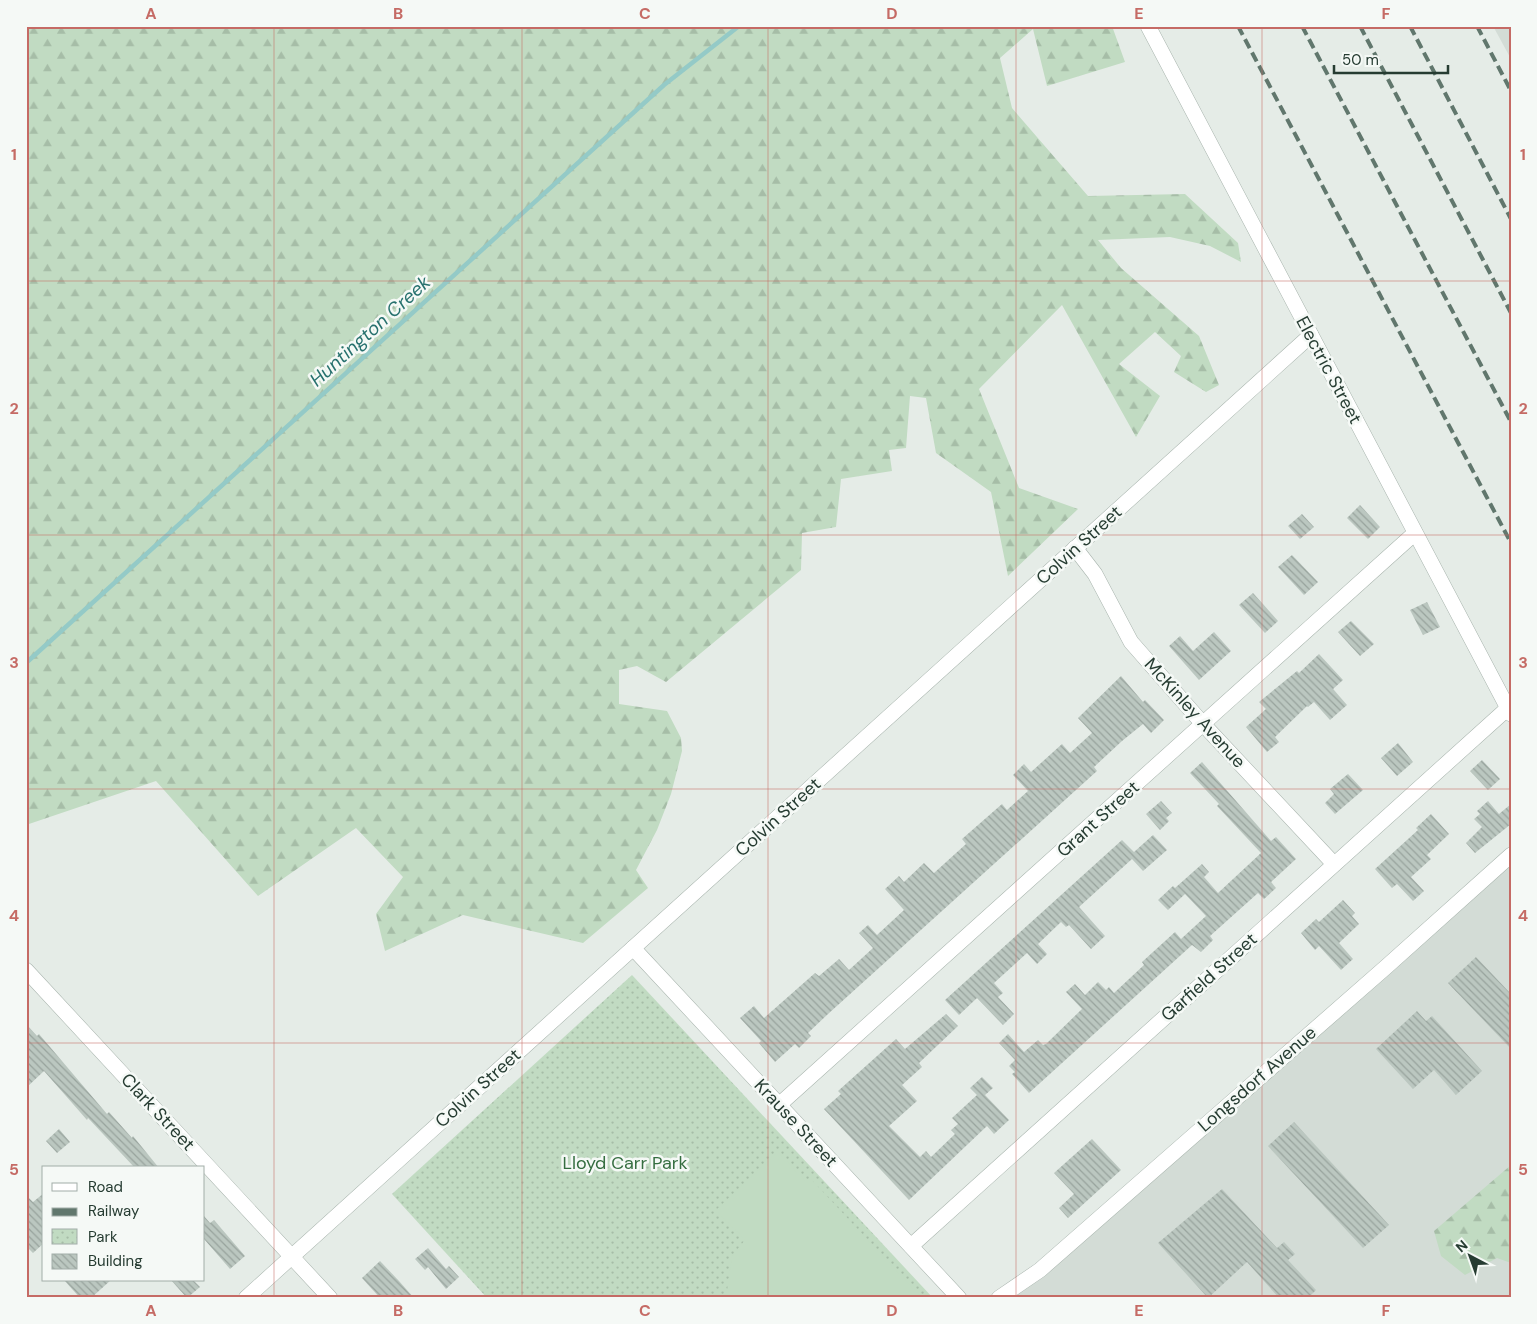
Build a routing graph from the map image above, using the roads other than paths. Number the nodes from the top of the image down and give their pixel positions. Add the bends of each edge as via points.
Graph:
1 (1148, 26) edge
2 (1311, 335) junction
3 (1415, 533) junction
4 (1075, 548) junction
5 (1509, 711) edge
6 (1203, 724) junction
7 (1511, 855) edge
8 (1334, 864) junction
9 (633, 948) junction
10 (26, 970) edge
11 (780, 1104) junction
12 (910, 1246) junction
13 (292, 1256) junction
14 (246, 1298) edge
15 (330, 1298) edge
16 (959, 1298) edge
17 (999, 1298) edge

1 - 2 street, Electric Street
2 - 3 street, Electric Street
2 - 4 street, Colvin Street
3 - 5 street, Electric Street
3 - 6 street, Grant Street
4 - 6 street, McKinley Avenue via 1095,574 1131,642
4 - 9 street, Colvin Street
5 - 8 street, Garfield Street
6 - 8 street, McKinley Avenue
6 - 11 street, Grant Street
7 - 17 street, Longsdorf Avenue via 1040,1270
8 - 12 street, Garfield Street
9 - 11 street, Krause Street
9 - 13 street, Colvin Street
10 - 13 street, Clark Street
11 - 12 street, Krause Street
12 - 16 street, Krause Street
13 - 14 street, Colvin Street
13 - 15 street, Clark Street

